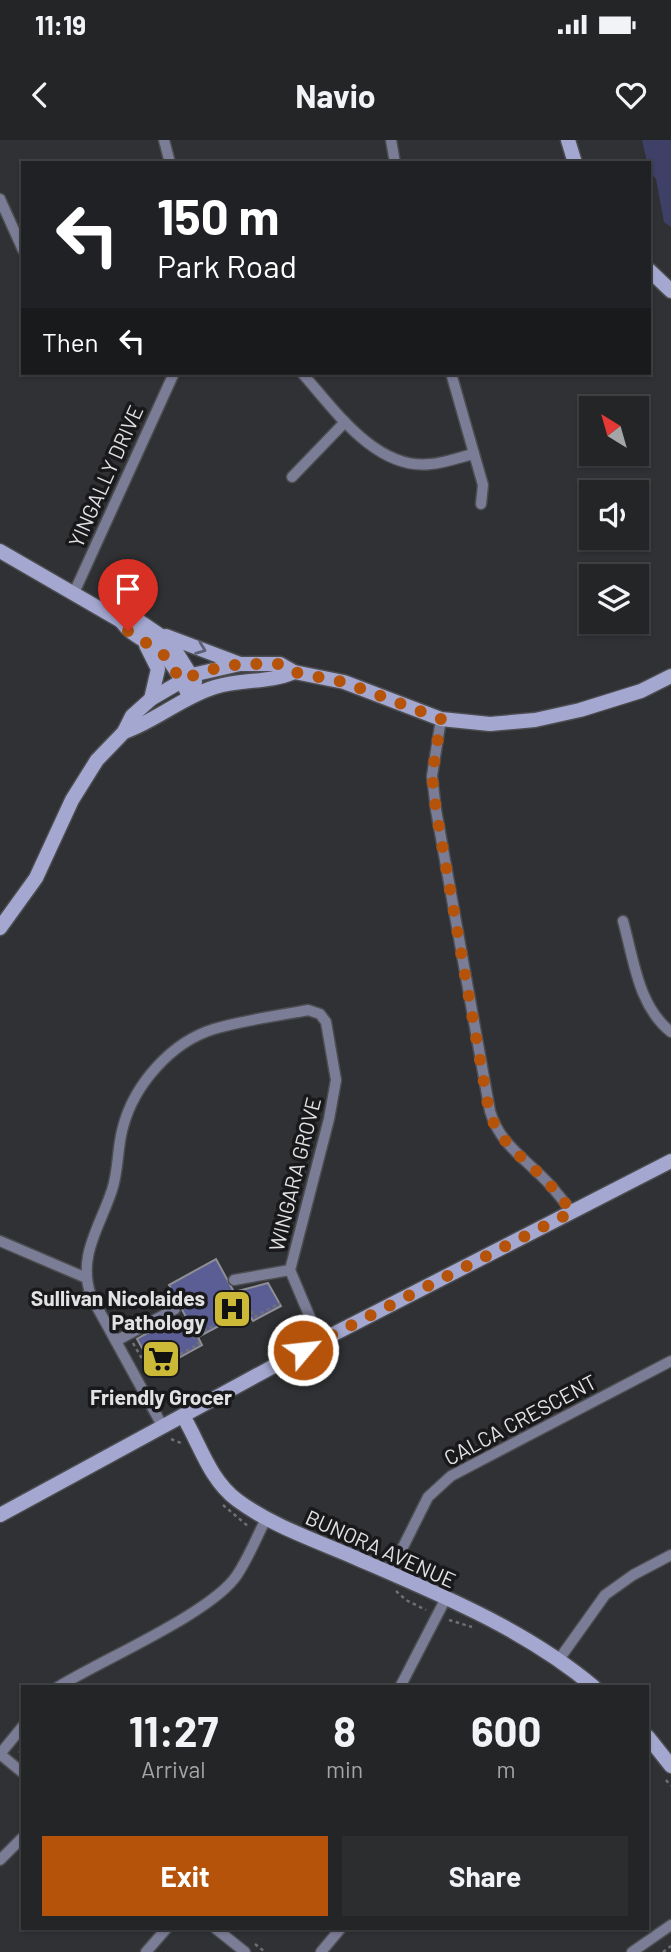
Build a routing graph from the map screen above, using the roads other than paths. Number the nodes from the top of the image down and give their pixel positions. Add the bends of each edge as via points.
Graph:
1 (164, 140) edge
2 (391, 140) edge
3 (568, 140) edge
4 (169, 161) edge
5 (395, 161) edge
6 (574, 161) edge
7 (0, 199) edge
8 (21, 246) edge
9 (651, 272) edge
10 (671, 291) edge
11 (173, 375) edge
12 (304, 375) edge
13 (452, 375) edge
14 (345, 422) junction
15 (474, 454) junction
16 (292, 477) dead end
17 (481, 503) dead end
18 (0, 551) edge
19 (73, 595) junction
20 (121, 621) junction
21 (161, 635) junction
22 (143, 640) junction
23 (240, 664) junction
24 (294, 672) junction
25 (671, 676) edge
26 (187, 678) junction
27 (195, 694) junction
28 (151, 699) junction
29 (441, 719) junction
30 (124, 732) junction
31 (623, 921) dead end
32 (0, 928) edge
33 (671, 1032) edge
34 (671, 1161) edge
35 (572, 1212) junction
36 (0, 1241) edge
37 (290, 1270) junction
38 (84, 1277) junction
39 (234, 1280) dead end
40 (175, 1309) dead end
41 (116, 1341) junction
42 (320, 1341) junction
43 (671, 1361) edge
44 (183, 1416) junction
45 (163, 1427) junction
46 (2, 1509) edge
47 (267, 1517) junction
48 (671, 1555) edge
49 (390, 1573) junction
50 (445, 1600) junction
51 (560, 1658) junction
52 (62, 1685) edge
53 (401, 1685) edge
54 (592, 1685) edge
55 (21, 1728) edge
56 (649, 1738) edge
57 (0, 1754) edge
58 (671, 1766) edge
59 (21, 1771) edge
60 (21, 1839) edge
61 (0, 1860) edge
62 (671, 1925) edge
63 (165, 1930) edge
64 (218, 1930) edge
65 (339, 1930) edge
66 (146, 1952) edge
67 (245, 1952) edge
68 (321, 1952) edge
69 (632, 1952) edge

1 - 4 street
2 - 5 street
3 - 6 street
7 - 8 street
9 - 10 street
11 - 19 street, YINGALLY DRIVE
12 - 14 street
13 - 15 street
14 - 15 street via 382,453 408,462 429,465
14 - 16 street
15 - 17 street via 483,485
18 - 19 street
19 - 20 street
20 - 21 street via 136,619
20 - 22 street
21 -> 23 street
21 - 26 street via 176,649
22 - 26 street
22 - 28 street via 157,662
23 - 24 street via 280,664
23 - 26 street
24 - 27 street
24 - 29 street via 344,682
25 - 29 street via 619,698 535,720 490,724
26 - 27 street
26 - 28 street
27 - 30 street
28 - 30 street via 132,716
29 - 35 street via 432,776 436,810 489,1111 508,1146
30 - 32 street via 86,776 36,878
31 - 33 street via 644,999 657,1021
34 - 35 street
35 - 42 street
36 - 38 street
37 - 38 street, WINGARA GROVE via 336,1080 326,1022 308,1010 212,1029 181,1045 149,1074 122,1128 113,1188
37 - 39 street
37 - 42 street, WINGARA GROVE
38 - 41 street
40 - 41 street
41 - 45 street
42 - 44 street
43 - 49 street, CALCA CRESCENT via 452,1476 428,1497
44 - 45 street
44 - 47 street, BUNORA AVENUE via 221,1485
45 - 46 street
47 - 49 street, BUNORA AVENUE
47 - 52 street via 226,1589 201,1608
48 - 51 street via 605,1595
49 - 50 street, BUNORA AVENUE
50 - 51 street, BUNORA AVENUE
50 - 53 street
51 - 54 street, BUNORA AVENUE
55 - 57 street
56 - 58 street
57 - 59 street
60 - 61 street
62 - 69 street
63 - 66 street
64 - 67 street
65 - 68 street

